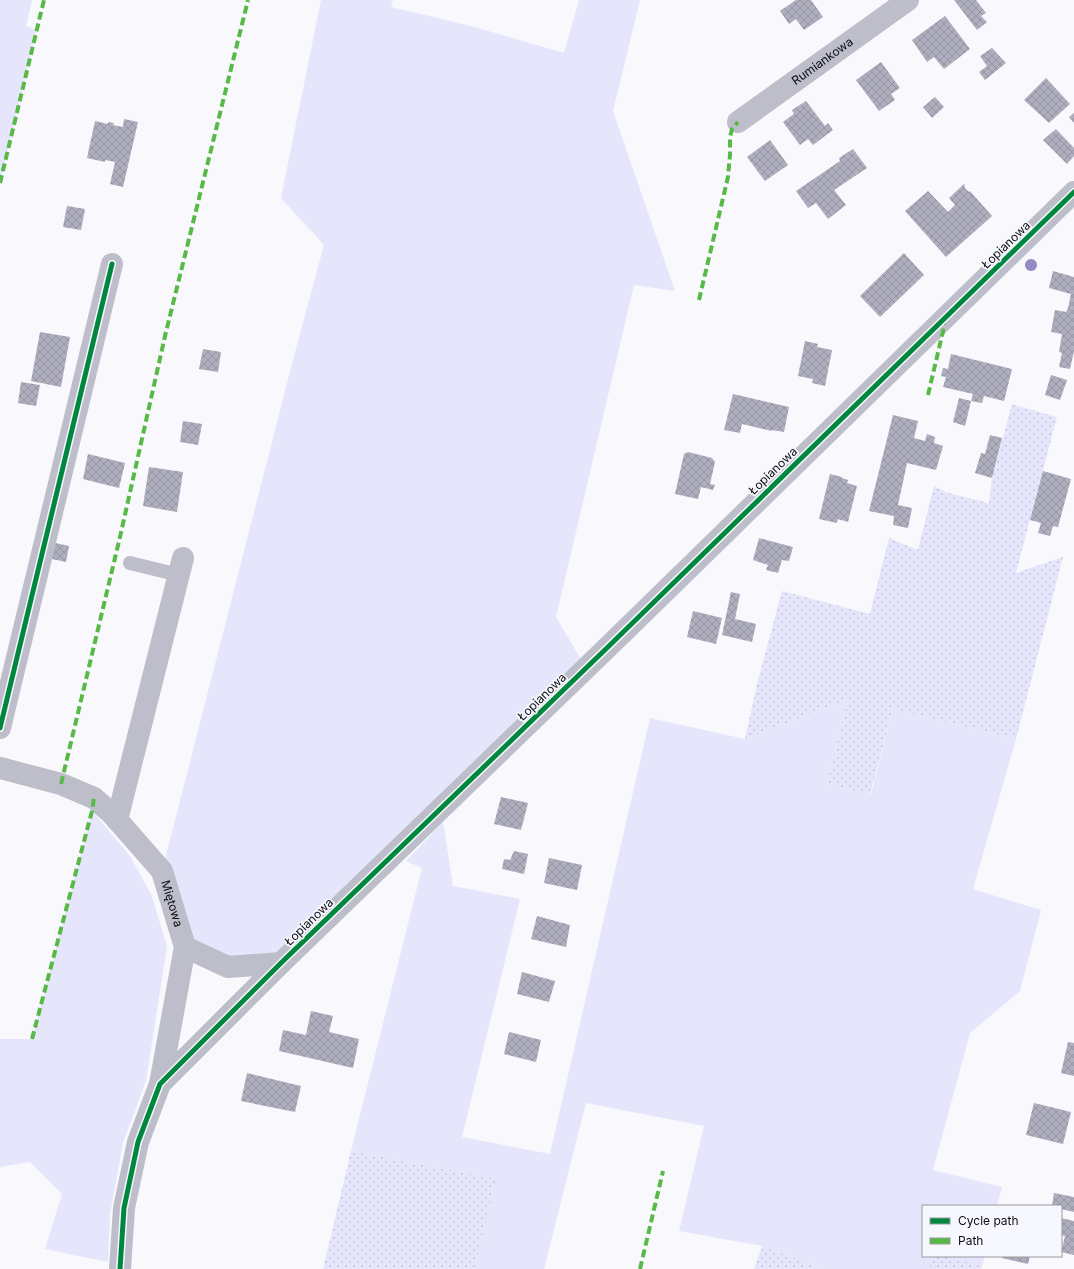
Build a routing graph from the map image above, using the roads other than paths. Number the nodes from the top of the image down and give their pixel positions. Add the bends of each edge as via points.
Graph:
1 (908, 0) edge
2 (738, 122) dead end
3 (1074, 192) edge
4 (112, 264) dead end
5 (130, 563) dead end
6 (181, 566) joint
7 (0, 728) edge
8 (0, 768) edge
9 (117, 820) junction
10 (185, 947) junction
11 (281, 963) junction
12 (160, 1084) junction
13 (120, 1269) edge

1 - 2 street, Rumiankowa
3 - 11 street, Łopianowa
4 - 7 street
5 - 6 lane
6 - 9 street
8 - 9 street, Miętowa via 61,784 94,798
9 - 10 street, Miętowa via 162,871
10 - 11 street via 228,967
10 - 12 street, Miętowa
11 - 12 street, Łopianowa
12 - 13 street, Łopianowa via 138,1142 124,1208

